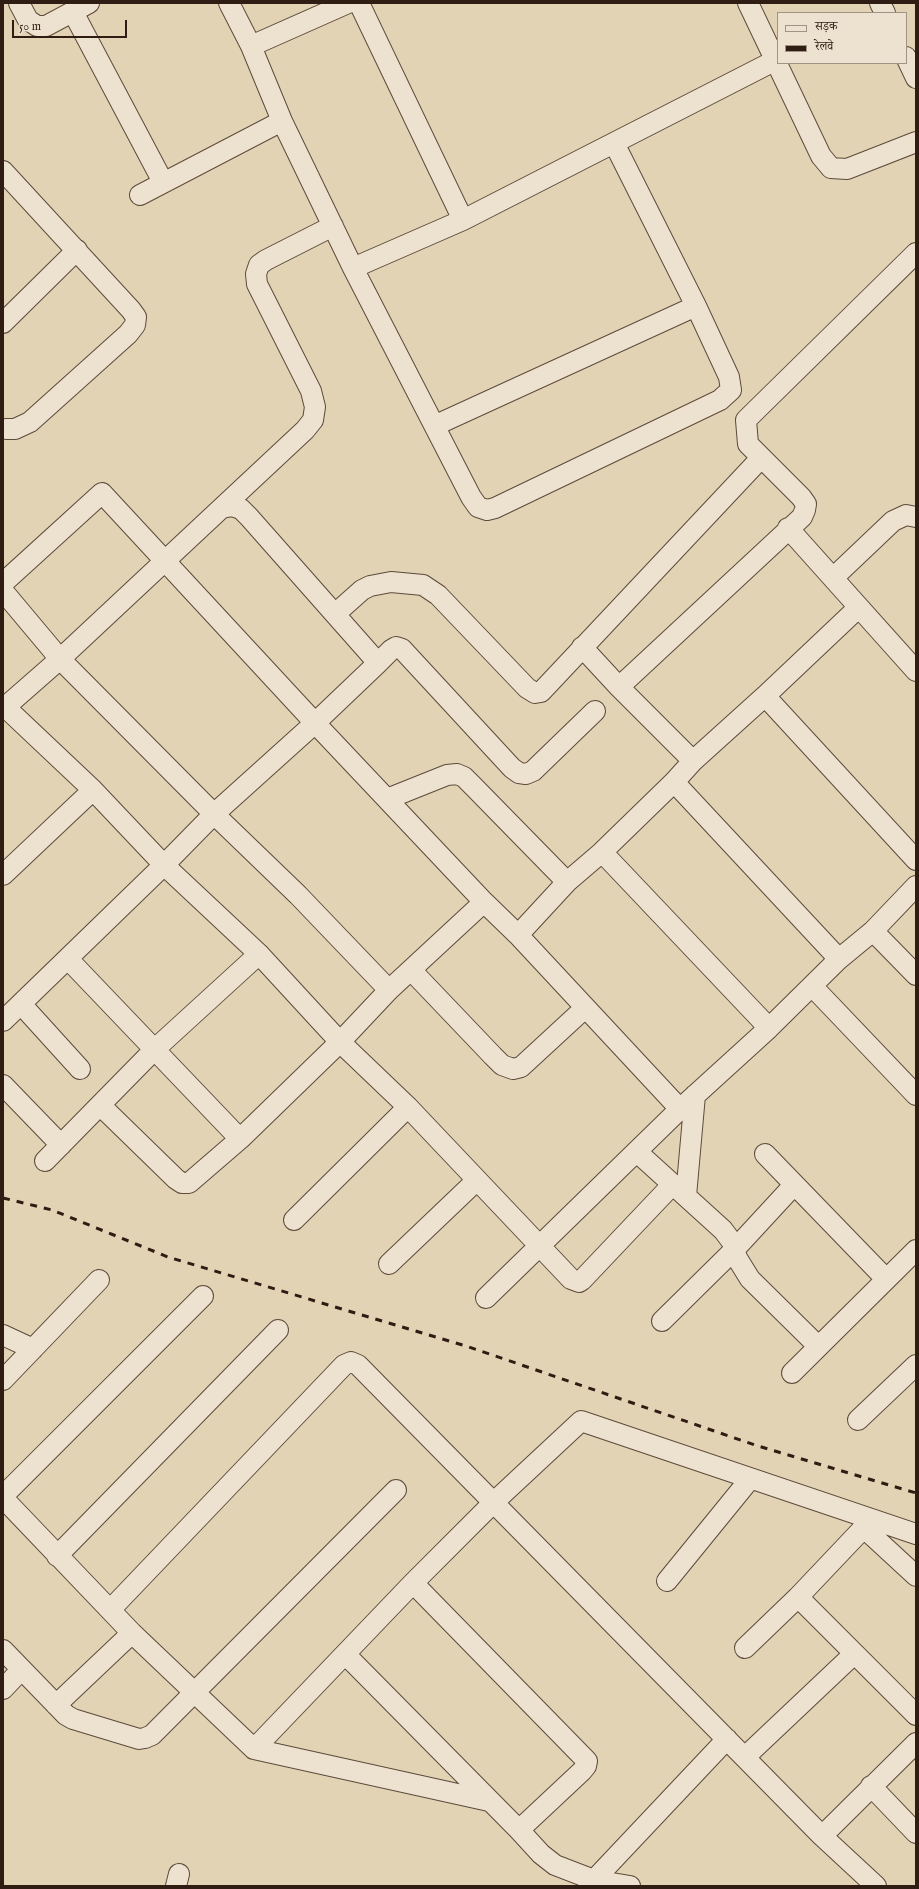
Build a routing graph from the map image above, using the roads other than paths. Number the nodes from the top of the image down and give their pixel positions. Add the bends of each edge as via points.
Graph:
1 (19, 3) edge
2 (348, 3) edge
3 (359, 3) edge
4 (748, 3) edge
5 (880, 3) edge
6 (236, 5) edge
7 (81, 7) edge
8 (884, 12) edge
9 (252, 46) junction
10 (907, 59) edge
11 (776, 60) joint
12 (778, 64) edge
13 (916, 78) edge
14 (282, 121) junction
15 (916, 142) edge
16 (614, 143) junction
17 (3, 171) edge
18 (163, 182) junction
19 (140, 195) dead end
20 (463, 220) junction
21 (333, 226) junction
22 (77, 250) junction
23 (916, 253) edge
24 (353, 268) junction
25 (696, 306) junction
26 (3, 322) edge
27 (436, 425) junction
28 (4, 430) edge
29 (761, 458) junction
30 (222, 508) junction
31 (916, 517) edge
32 (788, 528) junction
33 (165, 560) junction
34 (833, 578) junction
35 (3, 582) edge
36 (3, 591) edge
37 (858, 608) junction
38 (335, 614) junction
39 (582, 647) junction
40 (60, 658) junction
41 (378, 662) junction
42 (916, 671) edge
43 (619, 687) junction
44 (765, 696) junction
45 (4, 707) edge
46 (595, 711) dead end
47 (315, 723) junction
48 (693, 761) junction
49 (674, 782) junction
50 (93, 790) junction
51 (387, 799) junction
52 (214, 814) junction
53 (602, 852) junction
54 (916, 860) edge
55 (164, 865) junction
56 (3, 875) edge
57 (567, 882) junction
58 (916, 886) edge
59 (484, 902) junction
60 (873, 931) junction
61 (518, 935) junction
62 (259, 954) junction
63 (68, 958) junction
64 (839, 959) junction
65 (411, 970) junction
66 (916, 975) edge
67 (812, 986) junction
68 (389, 990) junction
69 (21, 1004) junction
70 (585, 1008) junction
71 (3, 1021) edge
72 (769, 1028) junction
73 (340, 1042) junction
74 (155, 1049) junction
75 (80, 1069) dead end
76 (3, 1085) edge
77 (695, 1095) junction
78 (916, 1095) edge
79 (100, 1105) junction
80 (408, 1107) junction
81 (680, 1109) junction
82 (240, 1139) junction
83 (60, 1145) junction
84 (637, 1152) junction
85 (765, 1154) dead end
86 (45, 1161) dead end
87 (476, 1181) junction
88 (794, 1185) junction
89 (680, 1190) junction
90 (294, 1220) dead end
91 (538, 1246) junction
92 (734, 1250) junction
93 (916, 1250) edge
94 (389, 1264) dead end
95 (886, 1279) junction
96 (99, 1280) dead end
97 (203, 1296) dead end
98 (486, 1298) dead end
99 (662, 1321) dead end
100 (278, 1330) dead end
101 (3, 1335) edge
102 (818, 1346) junction
103 (33, 1349) junction
104 (916, 1365) edge
105 (792, 1373) dead end
106 (3, 1380) edge
107 (858, 1420) dead end
108 (750, 1479) junction
109 (396, 1490) dead end
110 (3, 1497) edge
111 (494, 1502) junction
112 (868, 1524) junction
113 (916, 1534) edge
114 (57, 1556) junction
115 (916, 1576) edge
116 (667, 1581) dead end
117 (413, 1583) junction
118 (798, 1597) junction
119 (110, 1610) junction
120 (132, 1633) junction
121 (745, 1648) dead end
122 (3, 1650) edge
123 (345, 1654) junction
124 (854, 1654) junction
125 (21, 1670) junction
126 (3, 1689) edge
127 (194, 1693) junction
128 (56, 1705) junction
129 (916, 1715) edge
130 (727, 1738) junction
131 (916, 1742) edge
132 (254, 1749) junction
133 (745, 1757) junction
134 (871, 1786) junction
135 (489, 1801) junction
136 (519, 1830) junction
137 (916, 1833) edge
138 (822, 1836) junction
139 (594, 1880) junction
140 (630, 1886) edge
141 (876, 1886) edge

1 - 7 street via 28,20 36,26 46,26
2 - 9 street
3 - 20 street
4 - 11 street
5 - 8 street
6 - 9 street
7 - 18 street
9 - 14 street
10 - 13 street
11 - 16 street
12 - 15 street via 821,156 831,168 847,169
14 - 18 street
14 - 21 street
16 - 20 street
16 - 25 street
17 - 22 street
18 - 19 street
20 - 24 street
21 - 24 street
21 - 30 street via 259,265 256,274 257,284 311,391 315,407 313,420 306,430
22 - 26 street
22 - 28 street via 131,310 136,318 135,325 30,422 15,429
23 - 29 street via 746,420 748,444
24 - 27 street
25 - 27 street
25 - 27 street via 729,377 731,390 726,396 495,508 487,510 478,507
29 - 32 street via 806,504 802,517
29 - 39 street
30 - 33 street
30 - 38 street via 232,506 241,509
31 - 34 street via 906,515 894,522
32 - 34 street
32 - 43 street
33 - 35 street via 102,493
33 - 40 street
33 - 47 street
34 - 37 street
36 - 40 street
37 - 42 street
37 - 44 street
38 - 39 street via 370,586 391,582 423,585 438,596 527,688 535,693 547,688
38 - 41 street
39 - 43 street
40 - 45 street
40 - 52 street
41 - 46 street via 396,647 402,649 519,773 526,774 533,770
41 - 47 street
43 - 48 street
44 - 48 street
44 - 54 street
45 - 50 street
47 - 51 street
47 - 52 street
48 - 49 street
49 - 53 street
49 - 64 street
50 - 55 street
50 - 56 street
51 - 57 street via 447,775 457,774 464,777
51 - 59 street
52 - 55 street
52 - 68 street via 298,895
53 - 57 street
53 - 72 street
55 - 62 street
55 - 63 street
57 - 61 street
58 - 60 street
59 - 61 street
59 - 65 street
60 - 64 street
60 - 66 street
61 - 70 street
62 - 73 street
62 - 74 street
63 - 69 street
63 - 74 street
64 - 67 street
65 - 68 street
65 - 70 street via 502,1065 513,1069 521,1066
67 - 72 street
67 - 78 street
68 - 73 street
69 - 71 street
69 - 75 street
70 - 81 street
72 - 77 street
73 - 80 street
73 - 82 street
74 - 79 street
74 - 82 street
76 - 83 street
77 - 81 street
77 - 89 street
79 - 82 street via 182,1183 189,1183 196,1178
79 - 83 street
80 - 87 street
80 - 90 street
81 - 84 street
83 - 86 street
84 - 89 street
84 - 91 street
85 - 88 street
87 - 91 street
87 - 94 street
88 - 92 street
88 - 95 street
89 - 91 street via 579,1282 570,1279
89 - 92 street via 728,1235
91 - 98 street
92 - 99 street
92 - 102 street via 750,1279
93 - 95 street
95 - 102 street
96 - 103 street
97 - 110 street
100 - 114 street
101 - 103 street
102 - 105 street
103 - 106 street
104 - 107 street
108 - 111 street via 581,1421
108 - 112 street
108 - 116 street
109 - 127 street
110 - 114 street
111 - 117 street
111 - 119 street via 358,1365 351,1362 344,1365
111 - 130 street
112 - 113 street
112 - 115 street
112 - 118 street
114 - 119 street
117 - 123 street
117 - 136 street via 587,1761 582,1771
118 - 121 street
118 - 124 street
119 - 120 street
120 - 127 street
120 - 128 street
122 - 125 street
123 - 132 street
123 - 135 street
124 - 129 street
124 - 133 street
125 - 126 street
125 - 128 street
127 - 128 street via 152,1735 139,1739 73,1719
127 - 132 street
130 - 133 street
130 - 139 street
131 - 134 street
132 - 135 street
133 - 138 street
134 - 137 street
134 - 138 street
135 - 136 street
136 - 139 street via 555,1865
138 - 141 street
139 - 140 street

